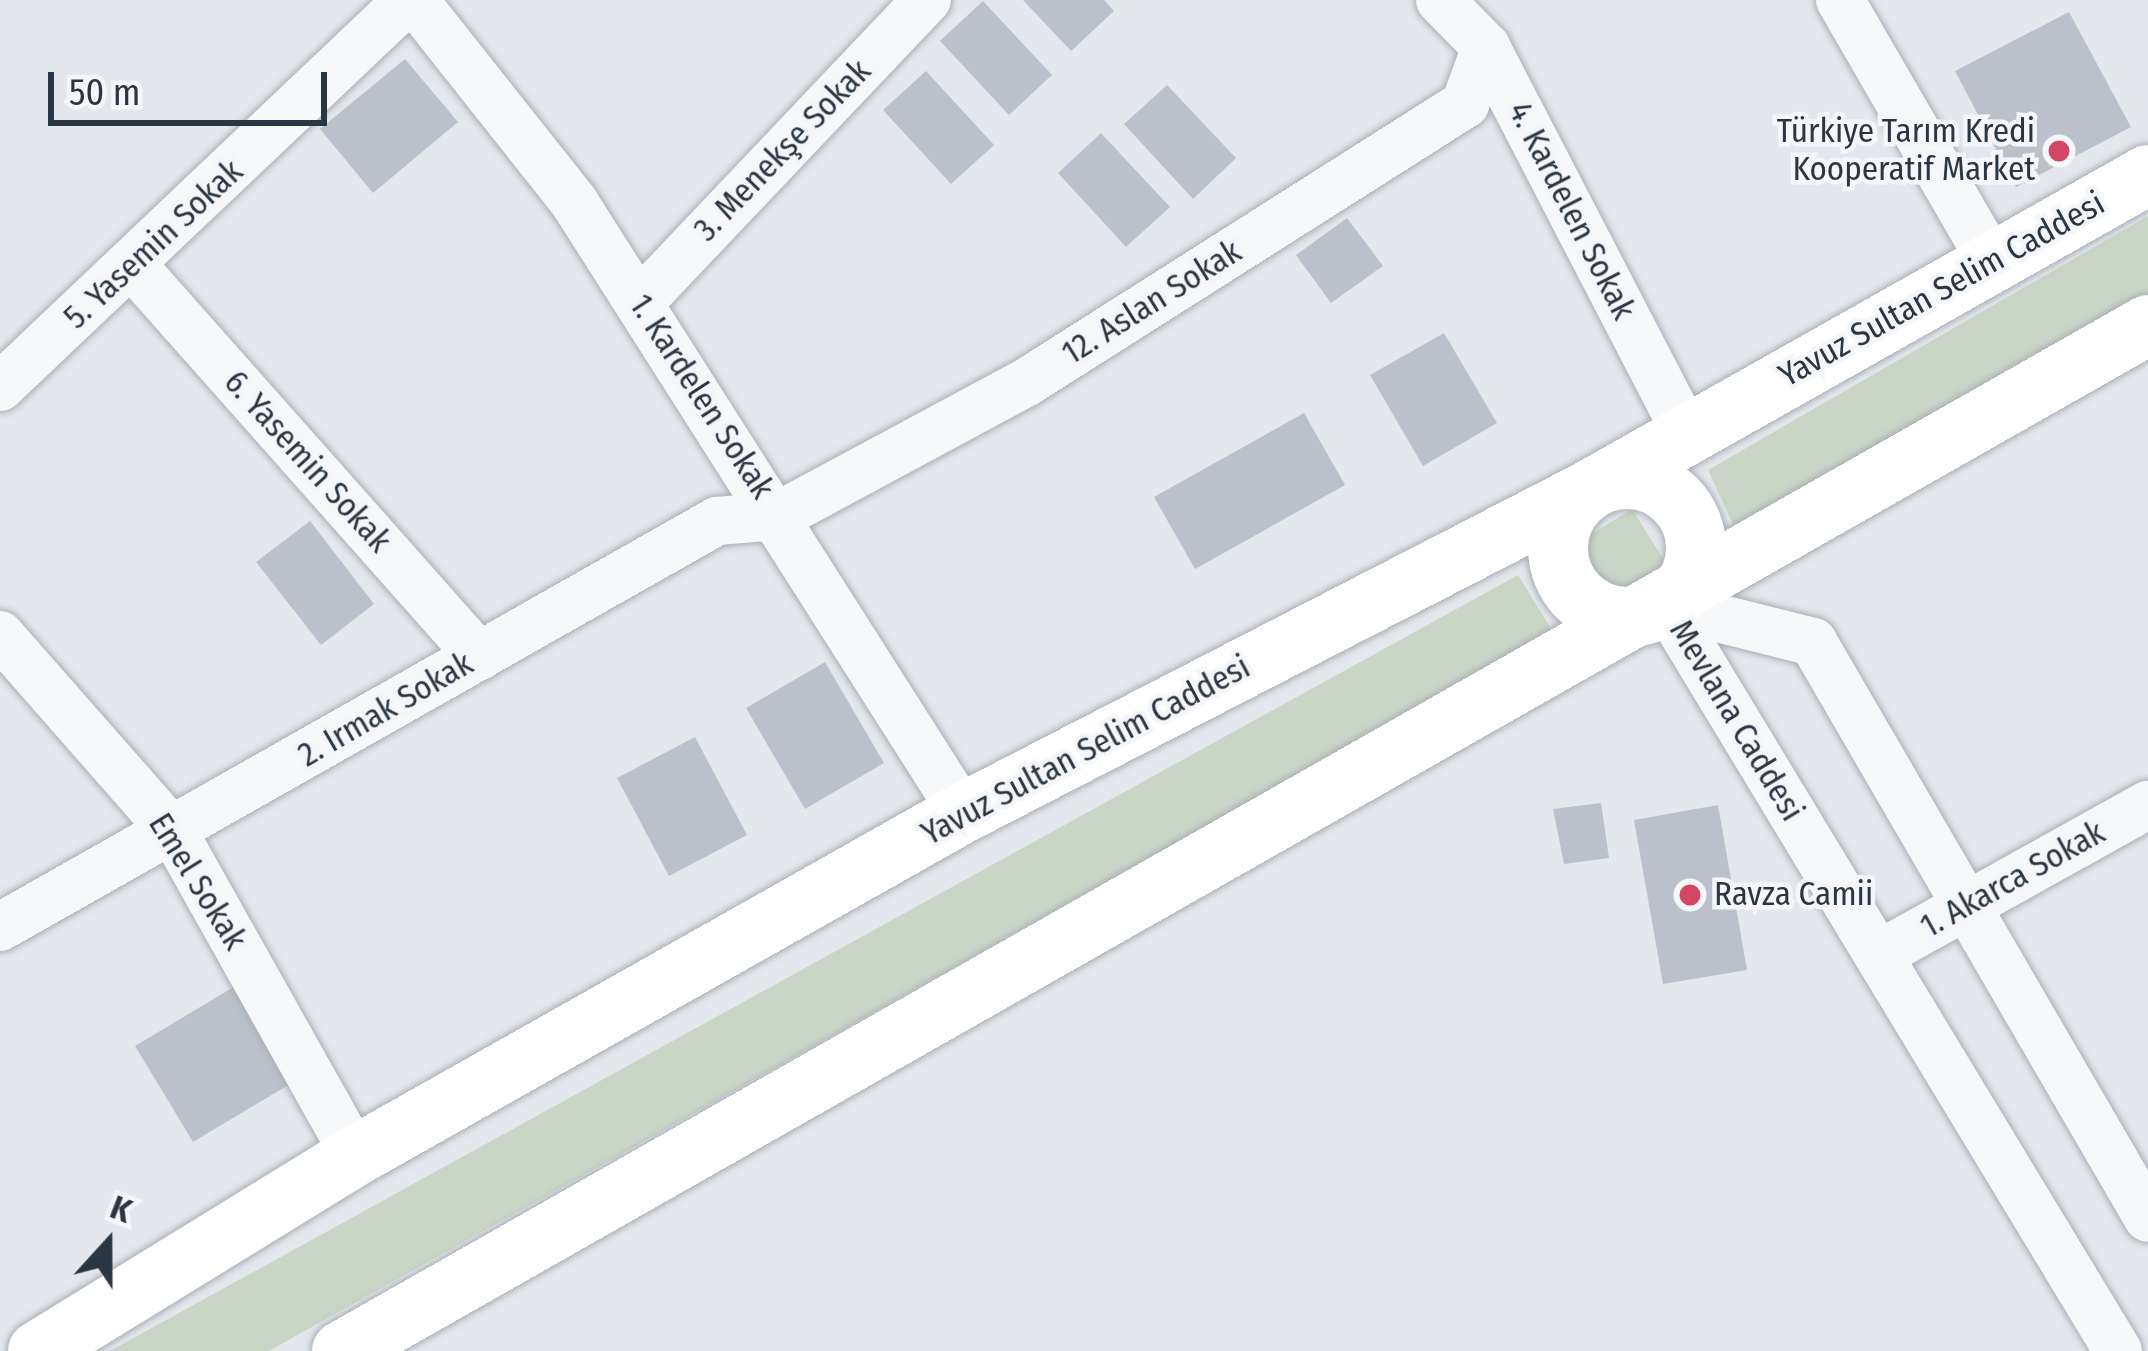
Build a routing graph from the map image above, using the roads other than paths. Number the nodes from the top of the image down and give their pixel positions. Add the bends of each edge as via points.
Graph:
1 (411, 0) edge
2 (927, 0) edge
3 (1440, 0) edge
4 (1840, 0) edge
5 (1486, 47) junction
6 (2148, 175) edge
7 (1992, 262) junction
8 (135, 268) junction
9 (640, 302) junction
10 (2148, 325) edge
11 (0, 387) edge
12 (1686, 433) junction
13 (1586, 492) junction
14 (778, 516) junction
15 (1666, 605) junction
16 (0, 635) edge
17 (478, 656) junction
18 (2148, 805) edge
19 (963, 813) junction
20 (175, 833) junction
21 (1969, 904) junction
22 (0, 927) edge
23 (1878, 955) junction
24 (2131, 1148) edge
25 (356, 1156) junction
26 (2148, 1218) edge
27 (38, 1351) edge
28 (342, 1351) edge
29 (2118, 1351) edge

1 - 8 street, 5. Yasemin Sokak
1 - 9 street, 1. Kardelen Sokak
2 - 9 street, 3. Menekşe Sokak
3 - 5 street, 4. Kardelen Sokak
4 - 7 street
5 - 12 street, 4. Kardelen Sokak
5 - 14 street, 12. Aslan Sokak via 1465,104 1027,382
6 - 7 main road, Yavuz Sultan Selim Caddesi
7 - 12 main road, Yavuz Sultan Selim Caddesi
8 - 11 street, 5. Yasemin Sokak
8 - 17 street, 6. Yasemin Sokak
9 - 14 street, 1. Kardelen Sokak
10 - 15 main road
12 - 13 main road, Yavuz Sultan Selim Caddesi
13 - 15 main road via 1561,526 1570,587 1625,617
13 - 15 main road via 1648,482 1683,508 1696,549
13 - 19 main road, Yavuz Sultan Selim Caddesi
14 - 17 street, 2. Irmak Sokak via 717,521
14 - 19 street, 1. Kardelen Sokak
15 - 21 street, Mevlana Caddesi via 1814,642
15 - 23 street, Mevlana Caddesi
15 - 28 main road
16 - 20 street, Emel Sokak
17 - 20 street, 2. Irmak Sokak
18 - 21 street, 1. Akarca Sokak
19 - 25 main road, Yavuz Sultan Selim Caddesi
20 - 22 street, 2. Irmak Sokak
20 - 25 street, Emel Sokak
21 - 23 street, 1. Akarca Sokak
21 - 24 street, Mevlana Caddesi
23 - 29 street, Mevlana Caddesi
24 - 26 street, Mevlana Caddesi
25 - 27 main road, Yavuz Sultan Selim Caddesi

